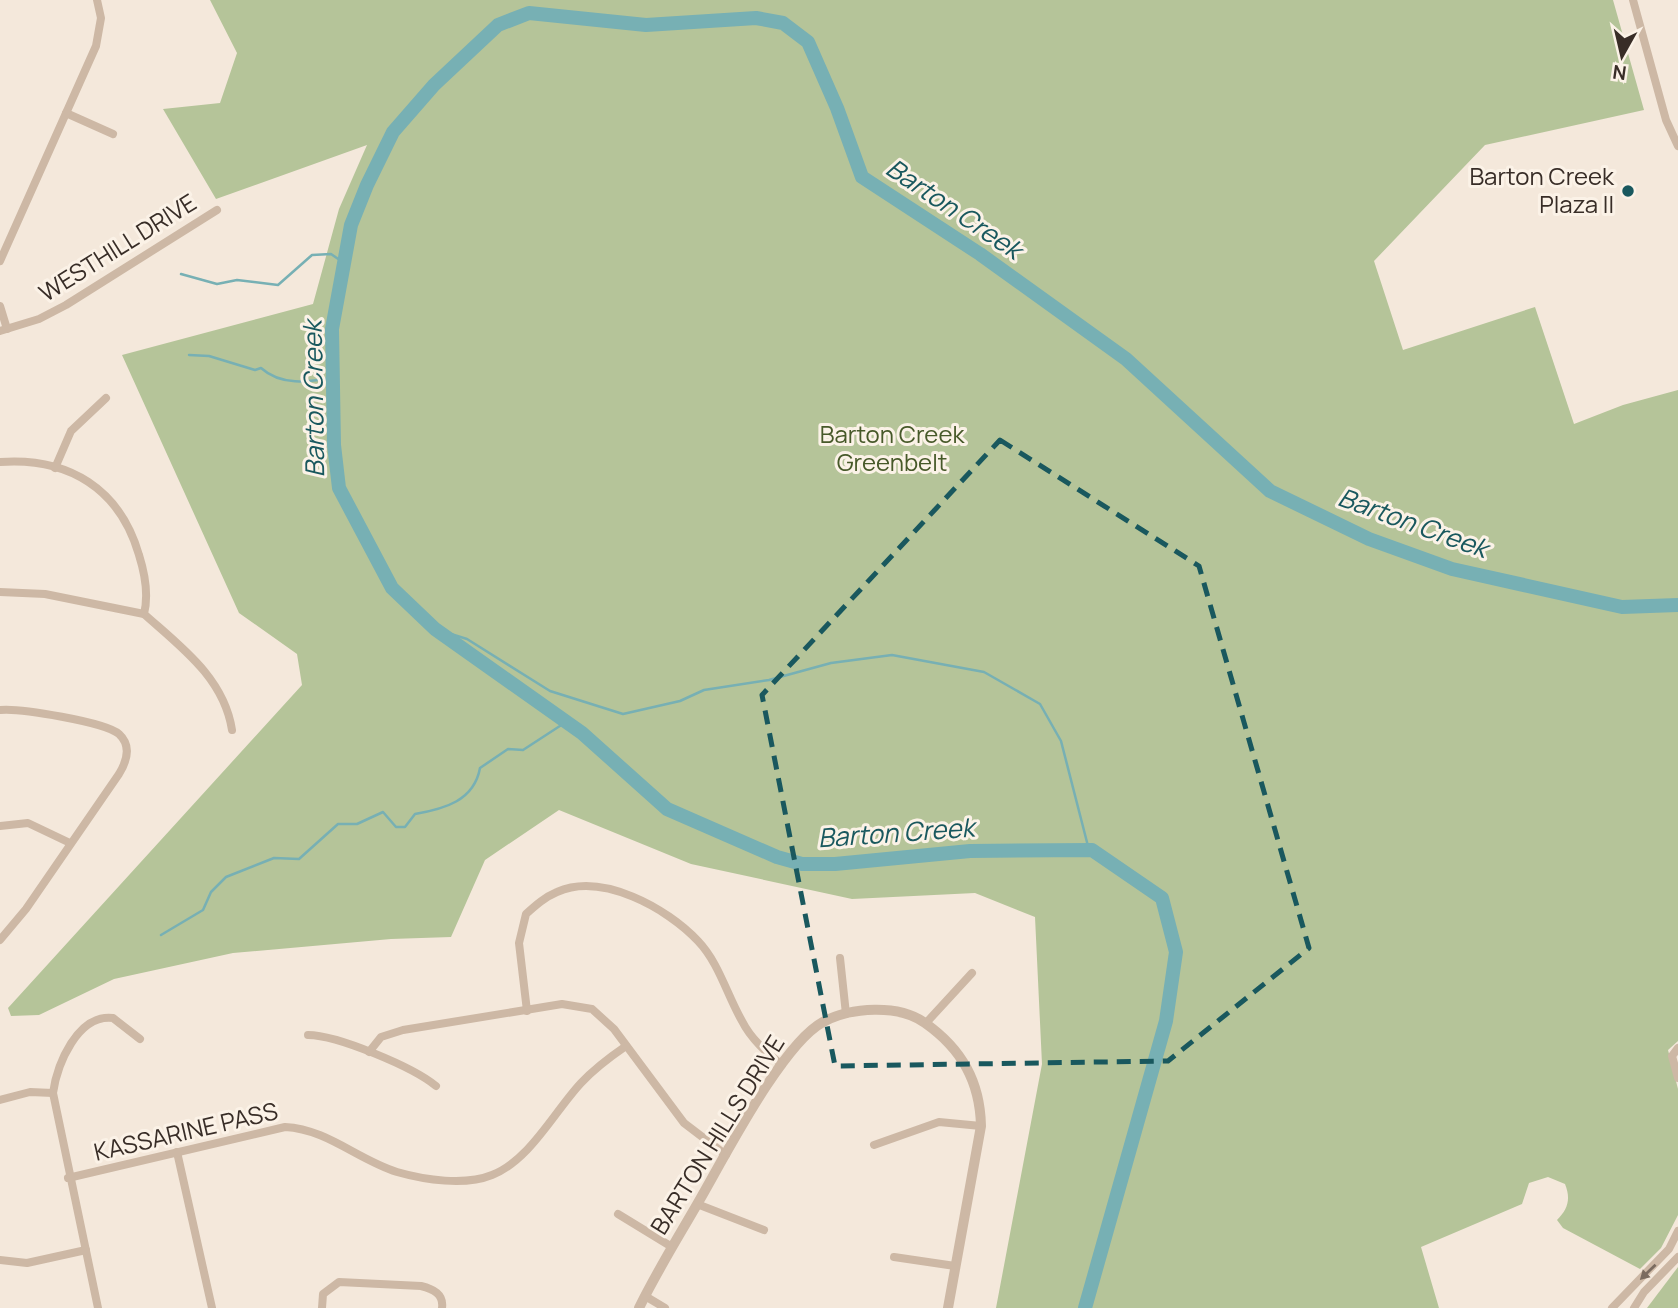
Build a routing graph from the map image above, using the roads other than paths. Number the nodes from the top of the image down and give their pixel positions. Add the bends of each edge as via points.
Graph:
1 (97, 0) edge
2 (1633, 0) edge
3 (66, 113) junction
4 (113, 134) dead end
5 (1678, 146) edge
6 (217, 210) dead end
7 (0, 261) edge
8 (0, 306) edge
9 (4, 330) edge
10 (106, 398) dead end
11 (0, 462) edge
12 (55, 468) junction
13 (0, 592) edge
14 (144, 614) junction
15 (0, 709) edge
16 (232, 730) dead end
17 (0, 825) edge
18 (70, 843) junction
19 (0, 940) edge
20 (840, 958) dead end
21 (972, 973) dead end
22 (527, 1011) junction
23 (846, 1014) junction
24 (926, 1023) junction
25 (308, 1035) dead end
26 (140, 1039) dead end
27 (626, 1046) junction
28 (1678, 1048) edge
29 (369, 1052) junction
30 (782, 1065) junction
31 (1678, 1078) edge
32 (436, 1086) dead end
33 (53, 1093) junction
34 (0, 1100) edge
35 (981, 1126) junction
36 (874, 1144) dead end
37 (177, 1152) junction
38 (726, 1155) junction
39 (68, 1178) junction
40 (698, 1204) junction
41 (618, 1214) dead end
42 (764, 1230) dead end
43 (1678, 1231) edge
44 (672, 1247) junction
45 (86, 1250) junction
46 (894, 1257) dead end
47 (1678, 1257) edge
48 (0, 1260) edge
49 (955, 1266) junction
50 (1631, 1287) junction
51 (645, 1296) junction
52 (1641, 1296) junction
53 (98, 1308) edge
54 (212, 1308) edge
55 (322, 1308) edge
56 (442, 1308) edge
57 (639, 1308) edge
58 (665, 1308) edge
59 (948, 1308) edge
60 (1612, 1308) edge
61 (1634, 1308) edge

1 - 3 street via 100,33
2 - 5 street via 1666,120
3 - 4 street
3 - 7 street
6 - 9 street, WESTHILL DRIVE via 66,305
8 - 9 street
10 - 12 street via 71,431
11 - 12 street
12 - 14 street via 94,485 125,517 144,569
13 - 14 street via 46,594
14 - 16 street via 209,675 222,696
15 - 18 street via 111,729 125,742 125,765
17 - 18 street via 28,823
18 - 19 street
20 - 23 street
21 - 24 street
22 - 27 street via 562,1004 593,1009
22 - 29 street via 403,1030 381,1037
22 - 30 street via 519,943 526,914 558,891 595,887 641,901 698,941 752,1038
23 - 24 street, BARTON HILLS DRIVE via 893,1010
23 - 30 street, BARTON HILLS DRIVE via 823,1022
24 - 35 street, BARTON HILLS DRIVE via 956,1052 977,1086
25 - 29 street via 322,1035
26 - 33 street via 113,1018 87,1026 60,1063
27 - 37 street, KASSARINE PASS via 582,1082 523,1153 492,1175 448,1180 415,1176 370,1161 302,1128 285,1127
27 - 38 street via 684,1123
28 - 31 street via 1672,1056
29 - 32 street via 423,1075
30 - 38 street, BARTON HILLS DRIVE
33 - 34 street via 30,1092
33 - 39 street
35 - 36 street via 939,1122
35 - 49 street, BARTON HILLS DRIVE
37 - 39 street, KASSARINE PASS
37 - 54 street
38 - 40 street, BARTON HILLS DRIVE
39 - 45 street
40 - 42 street
40 - 44 street, BARTON HILLS DRIVE
41 - 44 street
43 -> 50 street via 1669,1249
44 - 51 street, BARTON HILLS DRIVE
45 - 48 street via 27,1263
45 - 53 street
46 - 49 street
47 - 52 street
49 - 59 street, BARTON HILLS DRIVE
50 - 52 street
50 - 60 street
51 - 57 street, BARTON HILLS DRIVE
51 - 58 street
52 - 61 street
55 - 56 street via 323,1294 339,1282 433,1289

